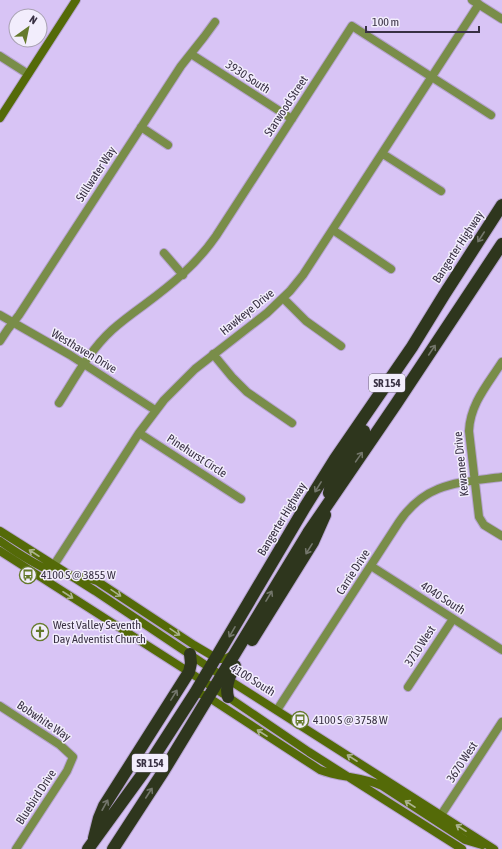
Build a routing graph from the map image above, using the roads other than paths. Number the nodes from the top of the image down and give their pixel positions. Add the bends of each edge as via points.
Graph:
1 (76, 0) edge
2 (476, 2) edge
3 (502, 19) edge
4 (215, 22) dead end
5 (191, 54) junction
6 (0, 56) edge
7 (28, 74) junction
8 (432, 77) junction
9 (491, 115) dead end
10 (0, 118) edge
11 (292, 120) junction
12 (141, 127) junction
13 (168, 145) dead end
14 (383, 154) junction
15 (441, 191) dead end
16 (502, 205) edge
17 (333, 230) junction
18 (502, 244) edge
19 (164, 253) dead end
20 (391, 268) dead end
21 (182, 275) junction
22 (283, 298) junction
23 (0, 315) edge
24 (13, 322) junction
25 (0, 341) edge
26 (341, 346) dead end
27 (412, 348) junction
28 (213, 354) junction
29 (502, 362) edge
30 (84, 364) junction
31 (59, 403) dead end
32 (155, 410) junction
33 (292, 423) dead end
34 (139, 433) junction
35 (502, 477) edge
36 (474, 481) junction
37 (241, 499) dead end
38 (329, 500) junction
39 (0, 531) edge
40 (502, 536) edge
41 (0, 541) edge
42 (0, 551) edge
43 (54, 565) junction
44 (371, 566) junction
45 (67, 574) junction
46 (453, 619) junction
47 (502, 650) edge
48 (235, 653) junction
49 (190, 654) junction
50 (213, 663) junction
51 (189, 672) junction
52 (225, 677) junction
53 (203, 680) junction
54 (408, 687) dead end
55 (195, 693) junction
56 (211, 693) junction
57 (228, 697) junction
58 (0, 706) edge
59 (277, 710) junction
60 (502, 722) edge
61 (73, 757) joint
62 (350, 778) junction
63 (441, 815) junction
64 (91, 847) edge
65 (16, 849) edge
66 (113, 849) edge
67 (462, 849) edge
68 (493, 849) edge

1 - 7 main road
2 - 3 street
2 - 8 street, Hawkeye Drive
4 - 5 street, Stillwater Way
5 - 11 street, 3930 South
5 - 12 street, Stillwater Way
6 - 7 street
7 - 10 main road
8 - 9 street
8 - 11 street, Starwood Street via 352,26
8 - 14 street, Hawkeye Drive
11 - 21 street, Starwood Street via 210,245
12 - 13 street
12 - 24 street, Stillwater Way
14 - 15 street
14 - 17 street, Hawkeye Drive
16 -> 27 highway, Bangerter Highway / SR 154
17 - 20 street
17 - 22 street, Hawkeye Drive via 309,268
38 -> 18 highway, SR 154
19 - 21 street
21 - 30 street, Starwood Street via 114,328
22 - 26 street via 306,321
22 - 28 street, Hawkeye Drive via 263,317
23 - 24 street, Westhaven Drive
24 - 25 street, Stillwater Way
24 - 30 street, Westhaven Drive
27 - 38 highway via 410,364 333,479
27 -> 50 highway, Bangerter Highway / SR 154 via 335,459
28 - 32 street, Hawkeye Drive via 179,383
28 - 33 street via 247,392
29 - 36 street, Kewanee Drive via 470,418 469,438
30 - 31 street, Starwood Street
30 - 32 street, Westhaven Drive
32 - 34 street, Hawkeye Drive
34 - 37 street, Pinehurst Circle
34 - 43 street, Hawkeye Drive
35 - 36 street, Carrie Drive
36 - 40 street, Kewanee Drive via 480,519
36 - 44 street, Carrie Drive via 444,486 417,502 403,516
48 -> 38 highway, SR 154
38 -> 52 highway via 313,542 234,669
43 -> 39 main road, 4100 South
41 - 45 main road via 38,566
42 -> 51 main road
43 - 45 main road, 4100 South
44 - 46 street, 4040 South
44 - 59 street, Carrie Drive
45 - 49 main road, 4100 South
45 -> 50 main road via 86,576 102,583 194,645
46 - 47 street, 4040 South
46 - 54 street, 3710 West
48 - 50 main road
48 - 52 highway, SR 154
49 - 50 main road, 4100 South
49 - 51 highway
50 - 52 main road, 4100 South
50 - 53 highway, Bangerter Highway / SR 154
51 - 53 main road
64 -> 51 highway via 104,806
52 - 56 highway, SR 154
52 - 57 highway
52 - 59 main road, 4100 South
53 - 55 highway, Bangerter Highway / SR 154
53 - 56 main road
55 - 56 main road
55 - 64 highway, Bangerter Highway / SR 154
56 - 57 main road
62 -> 56 main road via 320,770
66 -> 56 highway, SR 154
57 - 62 main road
58 - 61 street, Bobwhite Way via 60,745
63 -> 59 main road, 4100 South
60 - 63 street, 3670 West
61 - 65 street, Bluebird Drive
62 - 67 main road
68 -> 62 main road via 465,840 373,782
68 -> 63 main road, 4100 South

